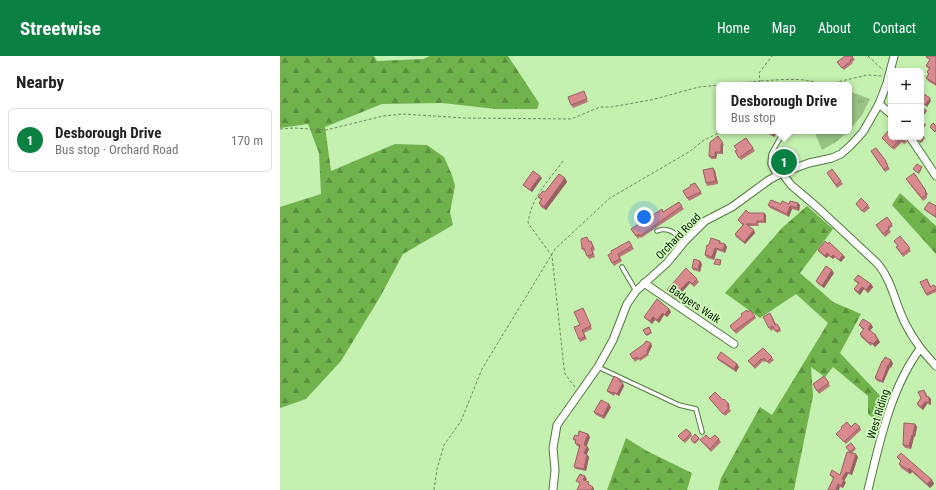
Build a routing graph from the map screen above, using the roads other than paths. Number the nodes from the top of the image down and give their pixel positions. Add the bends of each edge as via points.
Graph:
1 (894, 56) edge
2 (892, 68) edge
3 (888, 83) edge
4 (879, 104) junction
5 (888, 112) edge
6 (782, 134) edge
7 (912, 140) edge
8 (779, 174) junction
9 (936, 176) edge
10 (657, 231) dead end
11 (685, 241) junction
12 (622, 267) dead end
13 (644, 283) junction
14 (636, 291) junction
15 (734, 344) dead end
16 (920, 349) junction
17 (936, 366) edge
18 (598, 367) junction
19 (702, 432) dead end
20 (553, 490) edge
21 (868, 490) edge

1 - 2 street, Orchard Road
3 - 4 street, Orchard Road
4 - 5 street
4 - 8 street, Orchard Road via 863,132 841,154
6 - 8 lane via 771,154 770,164
7 - 9 street
8 - 11 street, Orchard Road via 732,207 705,221
8 - 16 street via 878,264 889,280 905,323
10 - 11 lane via 670,230
11 - 13 street, Orchard Road via 667,263
12 - 14 lane
13 - 14 street, Orchard Road
13 - 15 street, Badgers Walk
14 - 18 street, Orchard Road via 627,304 613,340
16 - 17 street
16 - 21 street, West Riding via 898,386
18 - 19 lane via 679,405 696,409
18 - 20 street, Orchard Road via 557,425 553,448

